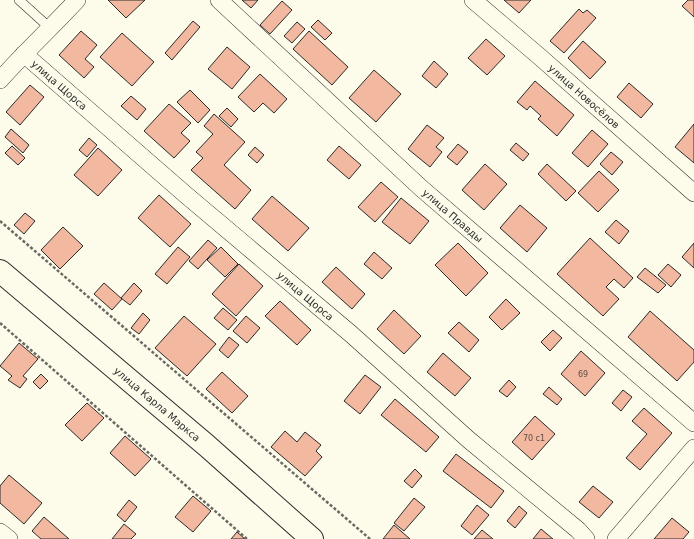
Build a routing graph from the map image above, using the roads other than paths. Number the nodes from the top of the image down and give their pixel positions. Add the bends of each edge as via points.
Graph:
1 (19, 0) edge
2 (77, 0) edge
3 (219, 0) edge
4 (473, 0) edge
5 (51, 29) junction
6 (24, 54) junction
7 (0, 80) edge
8 (694, 193) edge
9 (0, 271) edge
10 (694, 423) edge
11 (694, 448) edge
12 (0, 532) edge
13 (9, 539) edge
14 (312, 539) edge
15 (586, 539) edge
16 (616, 539) edge

1 - 5 lane
2 - 5 street
3 - 10 street, улица Правды via 421,188
4 - 8 street, улица Новосёлов
5 - 6 street
6 - 7 street
6 - 15 street, улица Щорса
9 - 14 main road, улица Карла Маркса via 206,445
11 - 16 street
12 - 13 street

